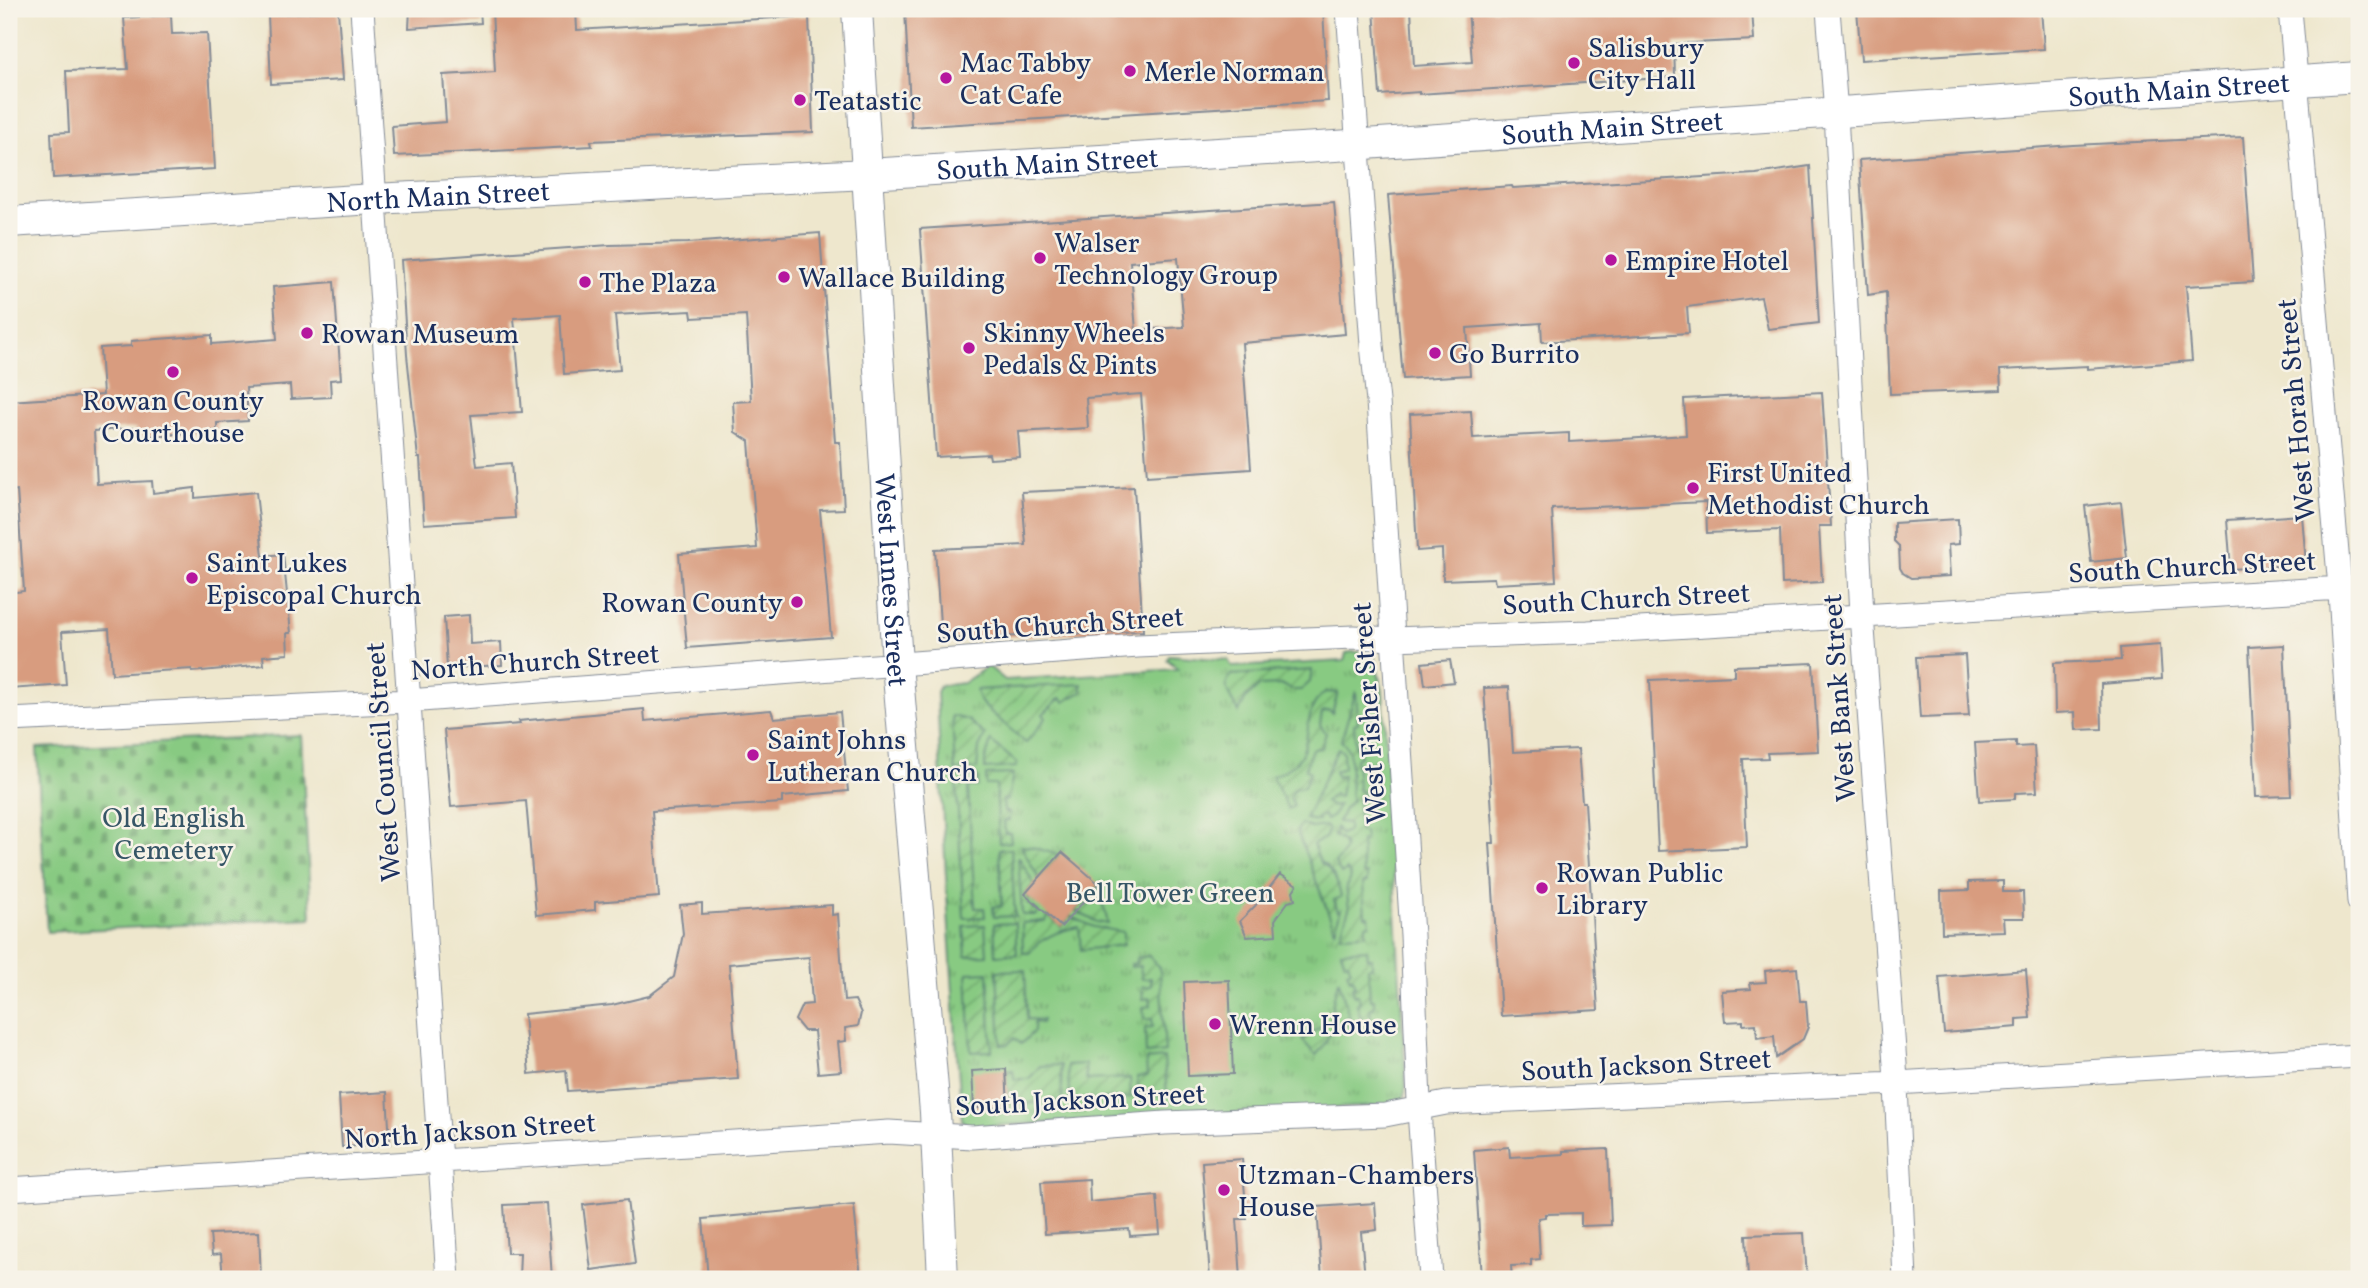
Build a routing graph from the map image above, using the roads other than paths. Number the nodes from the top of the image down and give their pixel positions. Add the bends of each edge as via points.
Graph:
1 (362, 9) edge
2 (857, 9) edge
3 (1348, 9) edge
4 (1828, 9) edge
5 (2290, 9) edge
6 (2359, 77) edge
7 (2295, 80) junction
8 (1836, 113) junction
9 (1357, 144) junction
10 (867, 174) junction
11 (374, 199) junction
12 (9, 222) edge
13 (2349, 587) edge
14 (1862, 615) junction
15 (1392, 639) junction
16 (897, 664) junction
17 (408, 701) junction
18 (9, 720) edge
19 (2359, 902) edge
20 (2359, 1056) edge
21 (1896, 1083) junction
22 (1419, 1108) junction
23 (936, 1136) junction
24 (440, 1162) junction
25 (9, 1189) edge
26 (448, 1279) edge
27 (943, 1279) edge
28 (1431, 1279) edge
29 (1905, 1279) edge

1 - 11 street, West Council Street
2 - 10 main road, West Innes Street
3 - 9 street, West Fisher Street
4 - 8 street, West Bank Street
5 - 7 street, West Horah Street
6 - 7 main road, South Main Street
7 - 8 main road, South Main Street
7 - 13 street, West Horah Street
8 - 9 main road, South Main Street
8 - 14 street, West Bank Street
9 - 10 main road, South Main Street
9 - 15 street, West Fisher Street
10 - 11 main road, North Main Street
10 - 16 main road, West Innes Street
11 - 12 main road, North Main Street
11 - 17 street, West Council Street
13 - 14 street, South Church Street
13 - 19 street, West Horah Street
14 - 15 street, South Church Street
14 - 21 street, West Bank Street
15 - 16 street, South Church Street via 1138,646
15 - 22 street, West Fisher Street
16 - 17 street, North Church Street
16 - 23 main road, West Innes Street
17 - 18 street, North Church Street
17 - 24 street, West Council Street
20 - 21 street, South Jackson Street
21 - 22 street, South Jackson Street via 1446,1103
21 - 29 street, West Bank Street
22 - 23 street, South Jackson Street via 1385,1115
22 - 28 street, West Fisher Street
23 - 24 street, North Jackson Street via 889,1132
23 - 27 main road, West Innes Street
24 - 25 street, North Jackson Street
24 - 26 street, West Council Street

